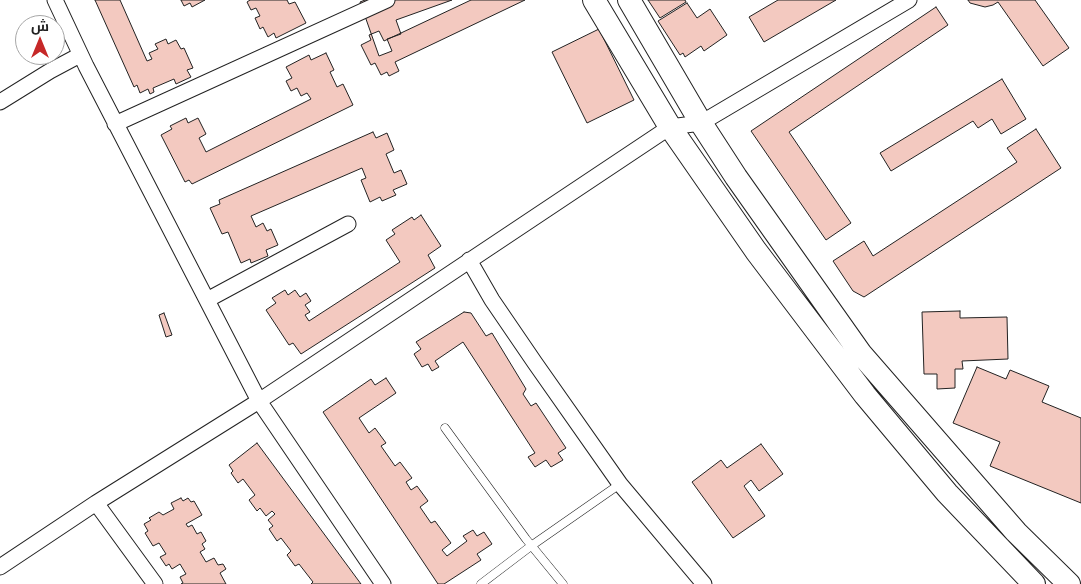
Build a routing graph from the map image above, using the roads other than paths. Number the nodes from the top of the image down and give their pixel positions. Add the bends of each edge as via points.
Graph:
1 (56, 0) edge
2 (387, 0) edge
3 (594, 0) edge
4 (630, 0) edge
5 (909, 0) edge
6 (80, 55) junction
7 (0, 102) edge
8 (701, 123) junction
9 (115, 124) junction
10 (670, 127) junction
11 (348, 224) dead end
12 (469, 260) junction
13 (207, 300) junction
14 (259, 401) junction
15 (445, 428) dead end
16 (620, 484) junction
17 (96, 503) junction
18 (531, 546) junction
19 (0, 567) edge
20 (155, 584) edge
21 (383, 584) edge
22 (482, 584) edge
23 (563, 584) edge
24 (704, 584) edge
25 (1034, 584) edge
26 (1069, 584) edge

1 - 6 street
2 - 9 street
3 - 10 main road
4 - 8 main road
5 - 8 street
6 - 7 street
6 - 9 street
8 - 10 street
8 - 26 main road via 861,354 1016,532
9 - 13 street
10 - 12 street
10 - 25 main road via 756,251 865,395 947,493
11 - 13 street
12 - 14 street
12 - 16 street via 534,363
13 - 14 street
14 - 17 street
14 - 21 street
15 - 18 lane
16 - 18 lane
16 - 24 street
17 - 19 street
17 - 20 street
18 - 22 lane
18 - 23 lane

